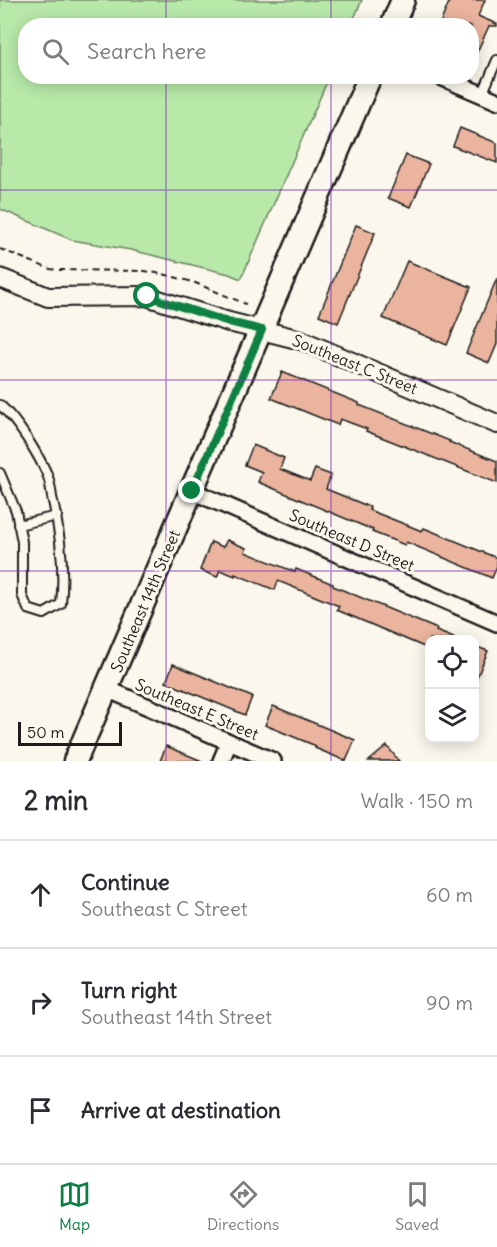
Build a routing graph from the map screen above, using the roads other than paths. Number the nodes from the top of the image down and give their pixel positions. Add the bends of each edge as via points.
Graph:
1 (403, 0) edge
2 (395, 18) edge
3 (497, 60) edge
4 (367, 84) edge
5 (457, 84) edge
6 (482, 95) junction
7 (497, 101) edge
8 (0, 278) edge
9 (262, 330) junction
10 (0, 405) edge
11 (497, 424) edge
12 (0, 473) edge
13 (192, 491) junction
14 (57, 516) junction
15 (18, 525) junction
16 (497, 622) edge
17 (107, 689) junction
18 (229, 742) junction
19 (75, 761) edge
20 (221, 761) edge
21 (273, 761) edge

1 - 2 main road
3 - 6 lane
4 - 9 main road, Southeast 14th Street
5 - 6 street
6 - 7 street
8 - 9 street, Southeast C Street via 48,297 147,296
9 - 11 street, Southeast C Street via 301,340
9 - 13 main road, Southeast 14th Street
10 - 14 lane via 48,476
12 - 15 lane
13 - 16 street, Southeast D Street
13 - 17 main road, Southeast 14th Street
14 - 15 lane
14 - 15 lane via 61,604 44,615 28,609 22,595 22,542
17 - 18 street, Southeast E Street
17 - 19 main road, Southeast 14th Street
18 - 20 street
18 - 21 street, Southeast E Street

